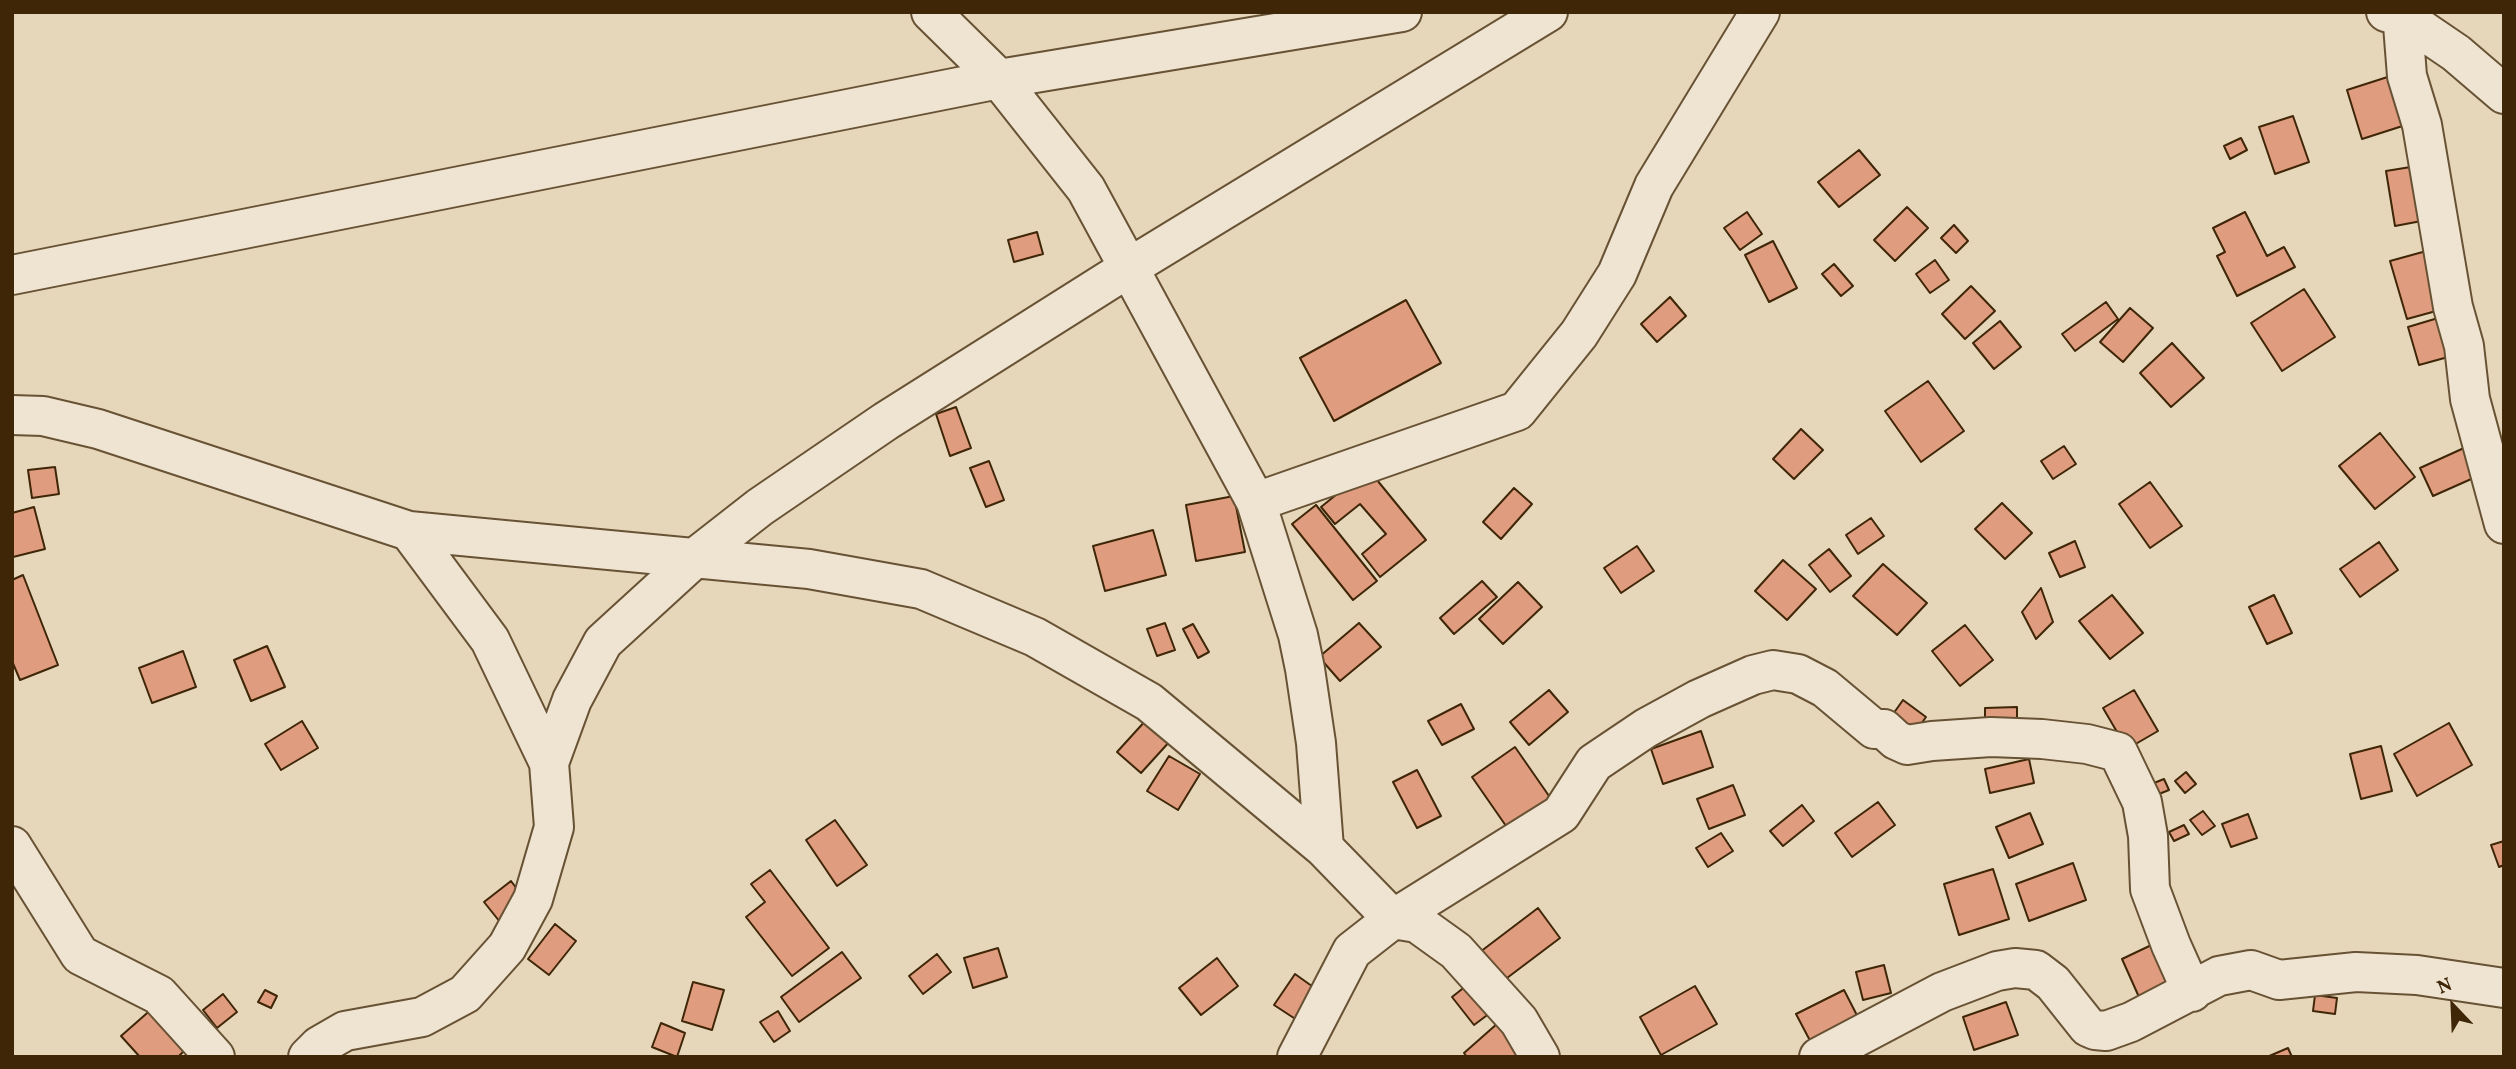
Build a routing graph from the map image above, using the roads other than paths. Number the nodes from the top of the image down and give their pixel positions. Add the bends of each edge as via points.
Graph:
1 (931, 12) edge
2 (1402, 12) edge
3 (1548, 12) edge
4 (1760, 12) edge
5 (2397, 14) edge
6 (999, 79) junction
7 (2504, 94) edge
8 (1130, 267) junction
9 (12, 275) edge
10 (12, 415) edge
11 (1256, 502) junction
12 (2504, 524) edge
13 (409, 531) junction
14 (696, 556) junction
15 (549, 763) junction
16 (12, 846) edge
17 (1324, 848) junction
18 (1393, 919) junction
19 (2504, 988) edge
20 (2192, 992) junction
21 (215, 1057) edge
22 (308, 1057) edge
23 (1297, 1057) edge
24 (1540, 1057) edge
25 (1819, 1057) edge

1 - 6 street
2 - 6 street
3 - 8 street
4 - 11 street via 1654,186 1617,274 1579,334 1517,411
5 - 7 street via 2456,52
5 - 12 street via 2464,346 2470,399
6 - 8 street via 1086,190
6 - 9 street
8 - 11 street
8 - 14 street via 874,429
10 - 13 street via 43,415 98,429
11 - 17 street via 1305,669
13 - 14 street
13 - 15 street via 490,640
14 - 15 street via 603,642 572,700
14 - 17 street via 809,569 921,589 1035,637 1149,702
15 - 22 street via 554,827 533,899 507,947 465,994 422,1017 345,1031
16 - 21 street via 80,955 159,995
17 - 18 street
18 - 20 street via 1561,814 1594,763 1646,728 1699,699 1773,670 1798,674 1825,688 1874,729 1884,729 1907,745 1992,737 2042,738 2118,752 2142,802 2150,889
18 - 23 street via 1352,951
18 - 24 street via 1418,923 1456,951 1519,1021
19 - 20 street via 2417,975 2356,972 2279,981 2251,970 2220,976
20 - 25 street via 2131,1022 2095,1030 2036,970 1997,971 1942,992

